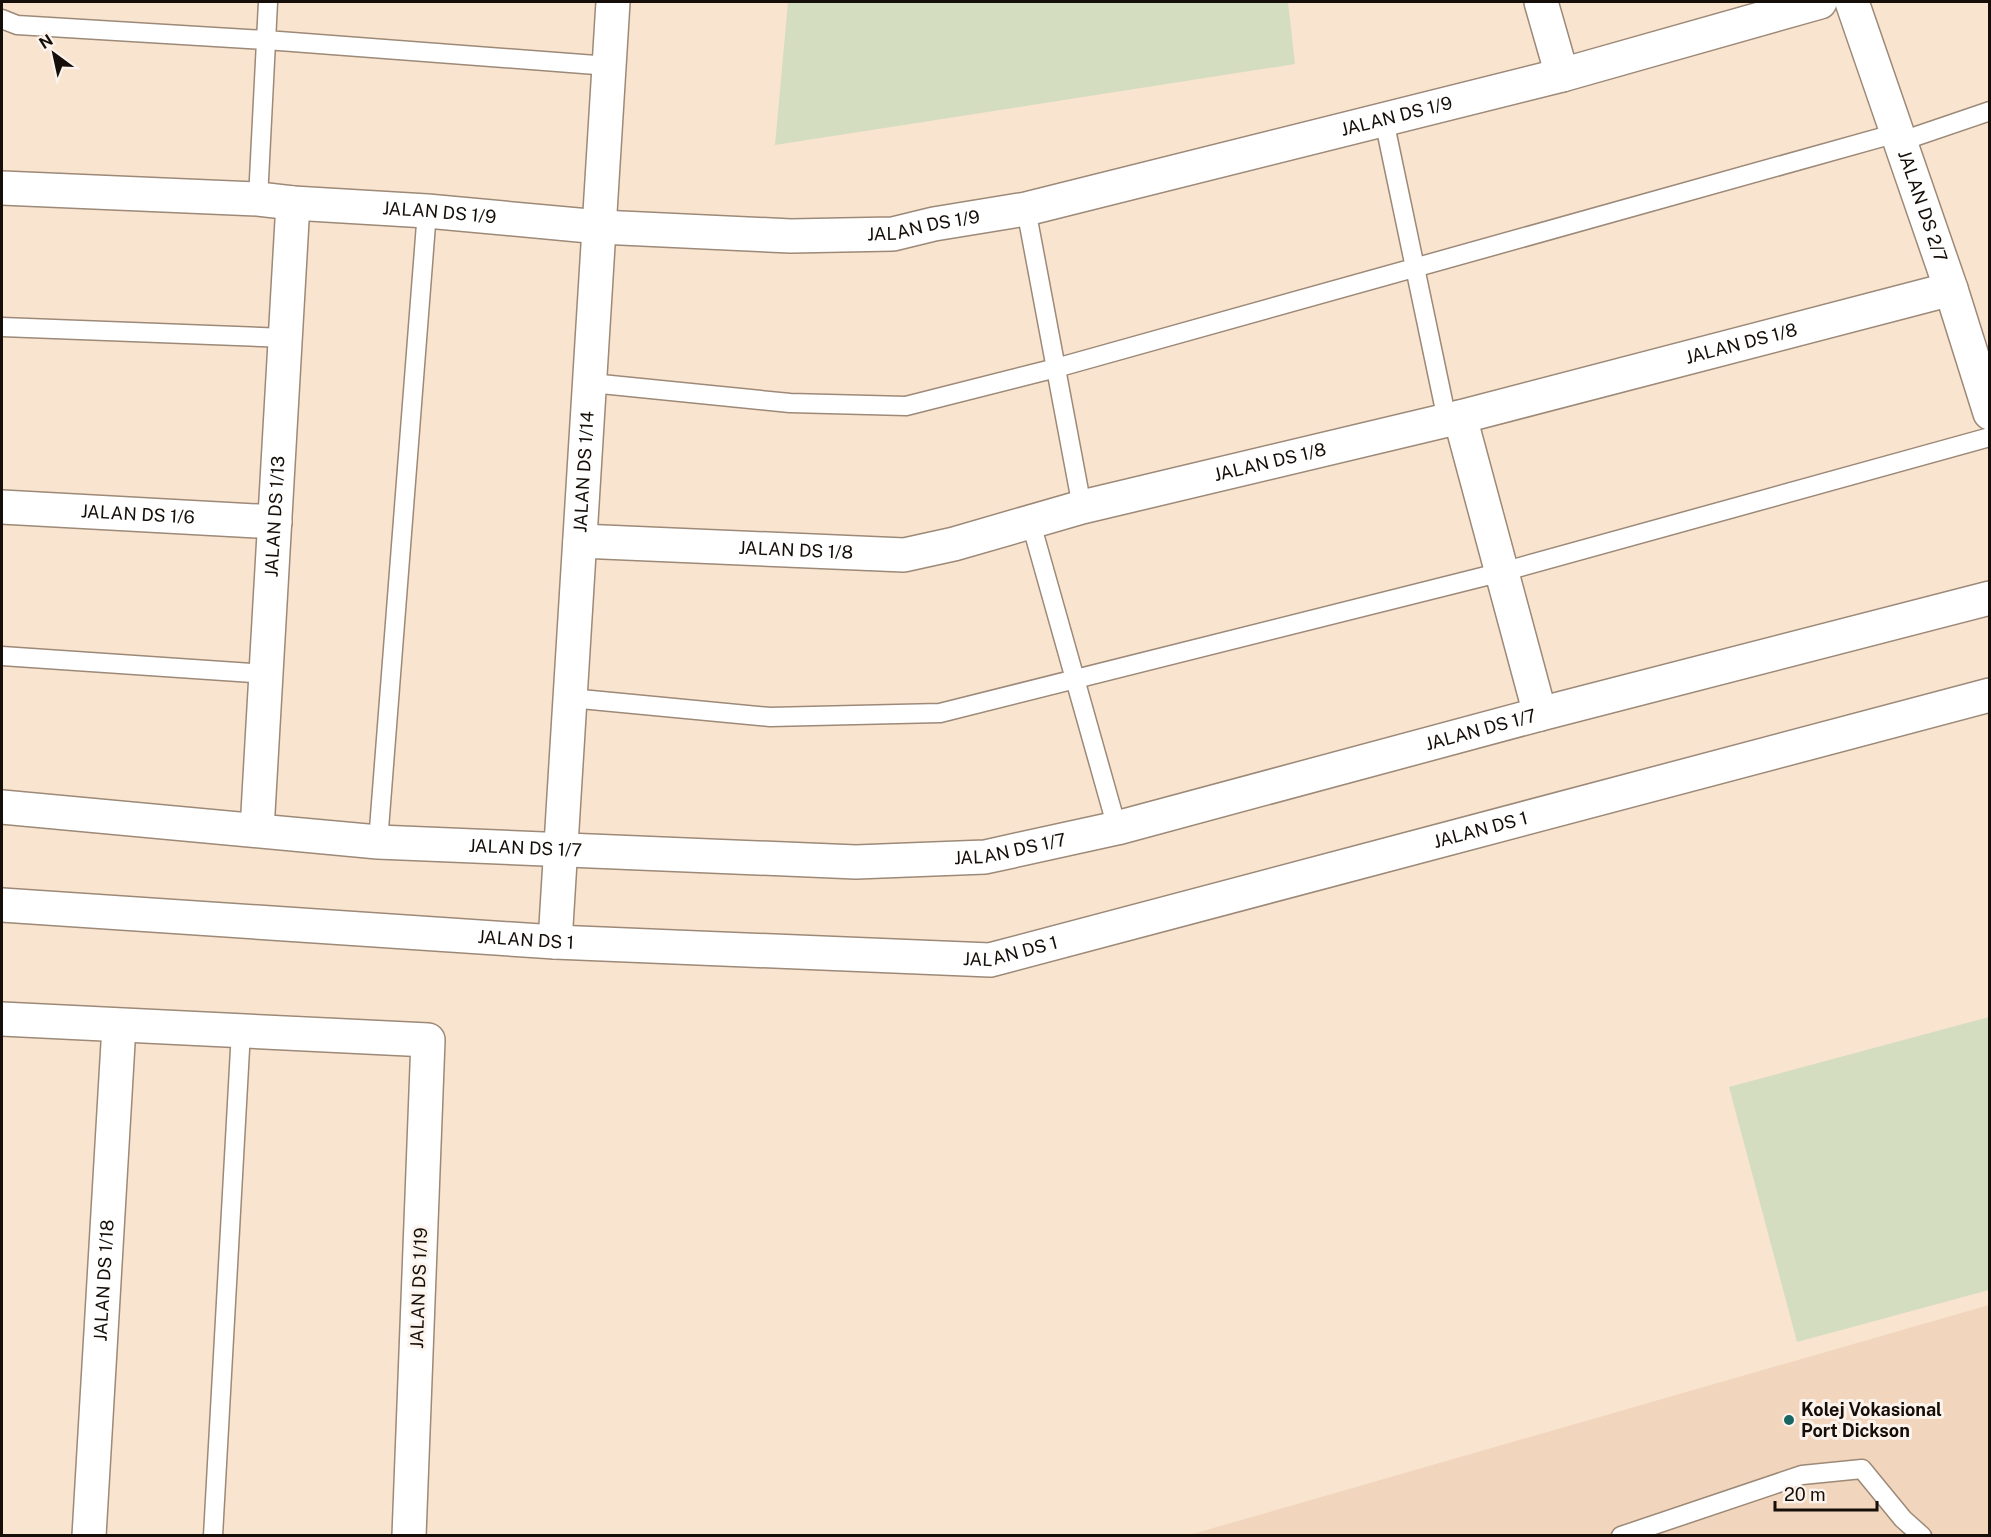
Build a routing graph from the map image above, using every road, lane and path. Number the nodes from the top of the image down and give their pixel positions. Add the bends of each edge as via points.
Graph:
1 (268, 2) edge
2 (613, 2) edge
3 (1541, 2) edge
4 (1820, 2) edge
5 (1851, 2) edge
6 (2, 19) edge
7 (266, 40) junction
8 (609, 66) junction
9 (1562, 75) junction
10 (1989, 111) edge
11 (1384, 120) junction
12 (1898, 137) junction
13 (2, 188) edge
14 (258, 199) junction
15 (293, 203) junction
16 (1026, 209) junction
17 (427, 211) junction
18 (600, 227) junction
19 (1415, 267) junction
20 (1951, 289) junction
21 (2, 327) edge
22 (286, 338) junction
23 (1056, 368) junction
24 (591, 383) junction
25 (1989, 413) edge
26 (1454, 418) junction
27 (1989, 437) edge
28 (2, 507) edge
29 (1082, 507) junction
30 (275, 522) junction
31 (1031, 523) junction
32 (580, 541) junction
33 (1502, 572) junction
34 (1989, 598) edge
35 (2, 656) edge
36 (266, 674) junction
37 (1076, 679) junction
38 (1989, 695) edge
39 (570, 698) junction
40 (1540, 714) junction
41 (2, 807) edge
42 (1117, 828) junction
43 (257, 830) junction
44 (378, 842) junction
45 (561, 850) junction
46 (2, 905) edge
47 (555, 942) junction
48 (2, 1018) edge
49 (119, 1026) junction
50 (241, 1031) junction
51 (89, 1536) edge
52 (213, 1536) edge
53 (409, 1536) edge
54 (1621, 1536) edge
55 (1922, 1536) edge

1 - 7 lane
2 - 8 street, JALAN DS 1/14
3 - 9 street
4 - 9 street, JALAN DS 1/9
5 - 12 street, JALAN DS 2/7
6 - 7 lane via 16,25
7 - 8 lane
7 - 14 lane
8 - 18 street, JALAN DS 1/14
9 - 11 street, JALAN DS 1/9
10 - 12 lane
11 - 16 street, JALAN DS 1/9
11 - 19 lane
12 - 19 lane
12 - 20 street, JALAN DS 2/7
13 - 14 street, JALAN DS 1/9
14 - 15 street, JALAN DS 1/9
15 - 17 street, JALAN DS 1/9
15 - 22 street, JALAN DS 1/13
16 - 18 street, JALAN DS 1/9 via 893,234 791,236
16 - 23 lane
17 - 18 street, JALAN DS 1/9
17 - 44 lane
18 - 24 street, JALAN DS 1/14
19 - 23 lane
19 - 26 lane
20 - 25 street, JALAN DS 2/7
20 - 26 street, JALAN DS 1/8
21 - 22 lane
22 - 30 street, JALAN DS 1/13
23 - 24 lane via 906,406 790,403
23 - 29 lane
24 - 32 street, JALAN DS 1/14
26 - 29 street, JALAN DS 1/8
26 - 33 street
27 - 33 lane
28 - 30 street, JALAN DS 1/6
29 - 31 street, JALAN DS 1/8
30 - 36 street, JALAN DS 1/13
31 - 32 street, JALAN DS 1/8 via 904,555
31 - 37 lane
32 - 39 street, JALAN DS 1/14
33 - 37 lane
33 - 40 street
34 - 40 street, JALAN DS 1/7
35 - 36 lane
36 - 43 street, JALAN DS 1/13
37 - 39 lane via 940,713 770,717
37 - 42 lane
38 - 47 street, JALAN DS 1 via 990,960
39 - 45 street, JALAN DS 1/14
40 - 42 street, JALAN DS 1/7
41 - 43 street, JALAN DS 1/7
42 - 45 street, JALAN DS 1/7 via 985,857 891,861
43 - 44 street, JALAN DS 1/7
44 - 45 street, JALAN DS 1/7
45 - 47 street, JALAN DS 1/14
46 - 47 street, JALAN DS 1
48 - 49 street
49 - 50 street
49 - 51 street, JALAN DS 1/18
50 - 52 lane
50 - 53 street, JALAN DS 1/19 via 428,1040
54 - 55 lane via 1802,1475 1862,1469

